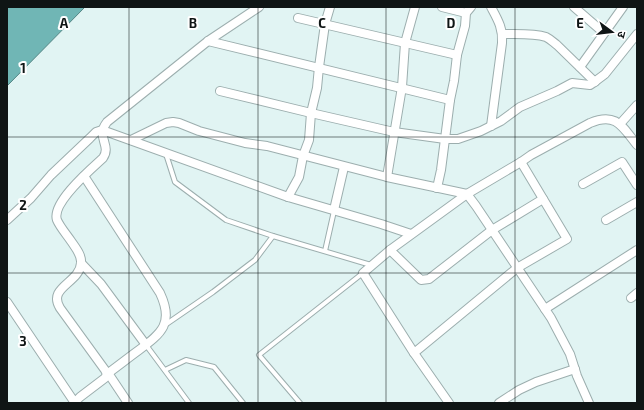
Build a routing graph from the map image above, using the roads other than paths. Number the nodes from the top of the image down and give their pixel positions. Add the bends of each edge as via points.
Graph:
1 (259, 7) edge
2 (330, 7) edge
3 (415, 7) edge
4 (442, 7) edge
5 (491, 7) edge
6 (574, 7) edge
7 (623, 7) edge
8 (468, 10) edge
9 (298, 18) dead end
10 (325, 24) junction
11 (604, 33) junction
12 (502, 34) junction
13 (637, 34) edge
14 (208, 41) junction
15 (405, 43) junction
16 (457, 55) junction
17 (319, 67) junction
18 (580, 67) junction
19 (596, 82) junction
20 (402, 87) junction
21 (220, 91) dead end
22 (450, 100) junction
23 (636, 107) edge
24 (311, 113) junction
25 (620, 124) junction
26 (491, 126) junction
27 (102, 130) junction
28 (394, 132) junction
29 (445, 139) junction
30 (131, 140) junction
31 (637, 145) edge
32 (165, 152) junction
33 (303, 156) junction
34 (521, 162) junction
35 (344, 167) junction
36 (634, 174) edge
37 (84, 176) junction
38 (386, 178) junction
39 (583, 184) dead end
40 (637, 185) edge
41 (437, 188) junction
42 (467, 194) junction
43 (288, 197) junction
44 (543, 199) junction
45 (637, 202) edge
46 (334, 210) junction
47 (7, 220) edge
48 (606, 220) dead end
49 (492, 230) junction
50 (411, 234) junction
51 (273, 236) junction
52 (390, 250) junction
53 (637, 250) edge
54 (325, 251) junction
55 (81, 262) junction
56 (371, 266) junction
57 (517, 268) junction
58 (363, 273) junction
59 (7, 302) edge
60 (545, 309) junction
61 (164, 325) junction
62 (146, 345) junction
63 (414, 353) junction
64 (575, 369) junction
65 (164, 370) junction
66 (108, 374) junction
67 (76, 403) edge
68 (128, 403) edge
69 (189, 403) edge
70 (243, 403) edge
71 (300, 403) edge
72 (449, 403) edge
73 (499, 403) edge
74 (589, 403) edge

1 - 14 street
2 - 10 street
3 - 15 street
4 - 8 street
5 - 12 street
6 - 11 street
7 - 11 street
8 - 16 street
9 - 10 street
10 - 15 street
10 - 17 street
11 - 18 street
12 - 18 street via 546,37
12 - 26 street
13 - 19 street
14 - 17 street
14 - 27 street via 107,122
15 - 16 street
15 - 20 street
16 - 22 street
17 - 20 street
17 - 24 street
18 - 19 street
19 - 26 street via 590,85 572,83 520,107
20 - 22 street
20 - 28 street
21 - 24 street
22 - 29 street
23 - 25 street
24 - 28 street
24 - 33 street via 310,140
25 - 31 street
25 - 34 street via 614,120 598,119
26 - 29 street via 458,139
27 - 30 street
27 - 37 street via 105,155
27 - 47 street via 96,132
28 - 29 street
28 - 38 street
29 - 41 street
30 - 32 street
30 - 33 street via 173,122 214,135
32 - 43 street
32 - 51 lane via 175,182 226,220
33 - 35 street
33 - 43 street via 299,177
34 - 42 street
34 - 44 street
35 - 38 street
35 - 46 street
36 - 39 street via 622,162
36 - 40 street
37 - 55 street via 67,194 57,216 57,220 78,251
37 - 61 street via 160,294 165,309
38 - 41 street
41 - 42 street
42 - 49 street
42 - 50 street
43 - 46 street
44 - 49 street
44 - 57 street via 568,239
45 - 48 street
46 - 50 street
46 - 54 lane
49 - 52 street via 429,279 421,280
49 - 57 street
50 - 52 street
51 - 54 lane
51 - 61 lane via 255,260
52 - 56 street
53 - 60 street
54 - 56 lane
55 - 62 street via 101,284
55 - 66 street via 78,273 58,292 56,300
56 - 58 street
57 - 60 street
57 - 63 street
58 - 63 street
58 - 71 lane via 259,354
59 - 67 street
60 - 64 street via 570,354
61 - 62 street via 162,331
62 - 65 lane
62 - 66 street
63 - 72 street
64 - 73 street via 536,382
64 - 74 street
65 - 69 lane
65 - 70 lane via 186,360 214,367
66 - 67 street
66 - 68 street

